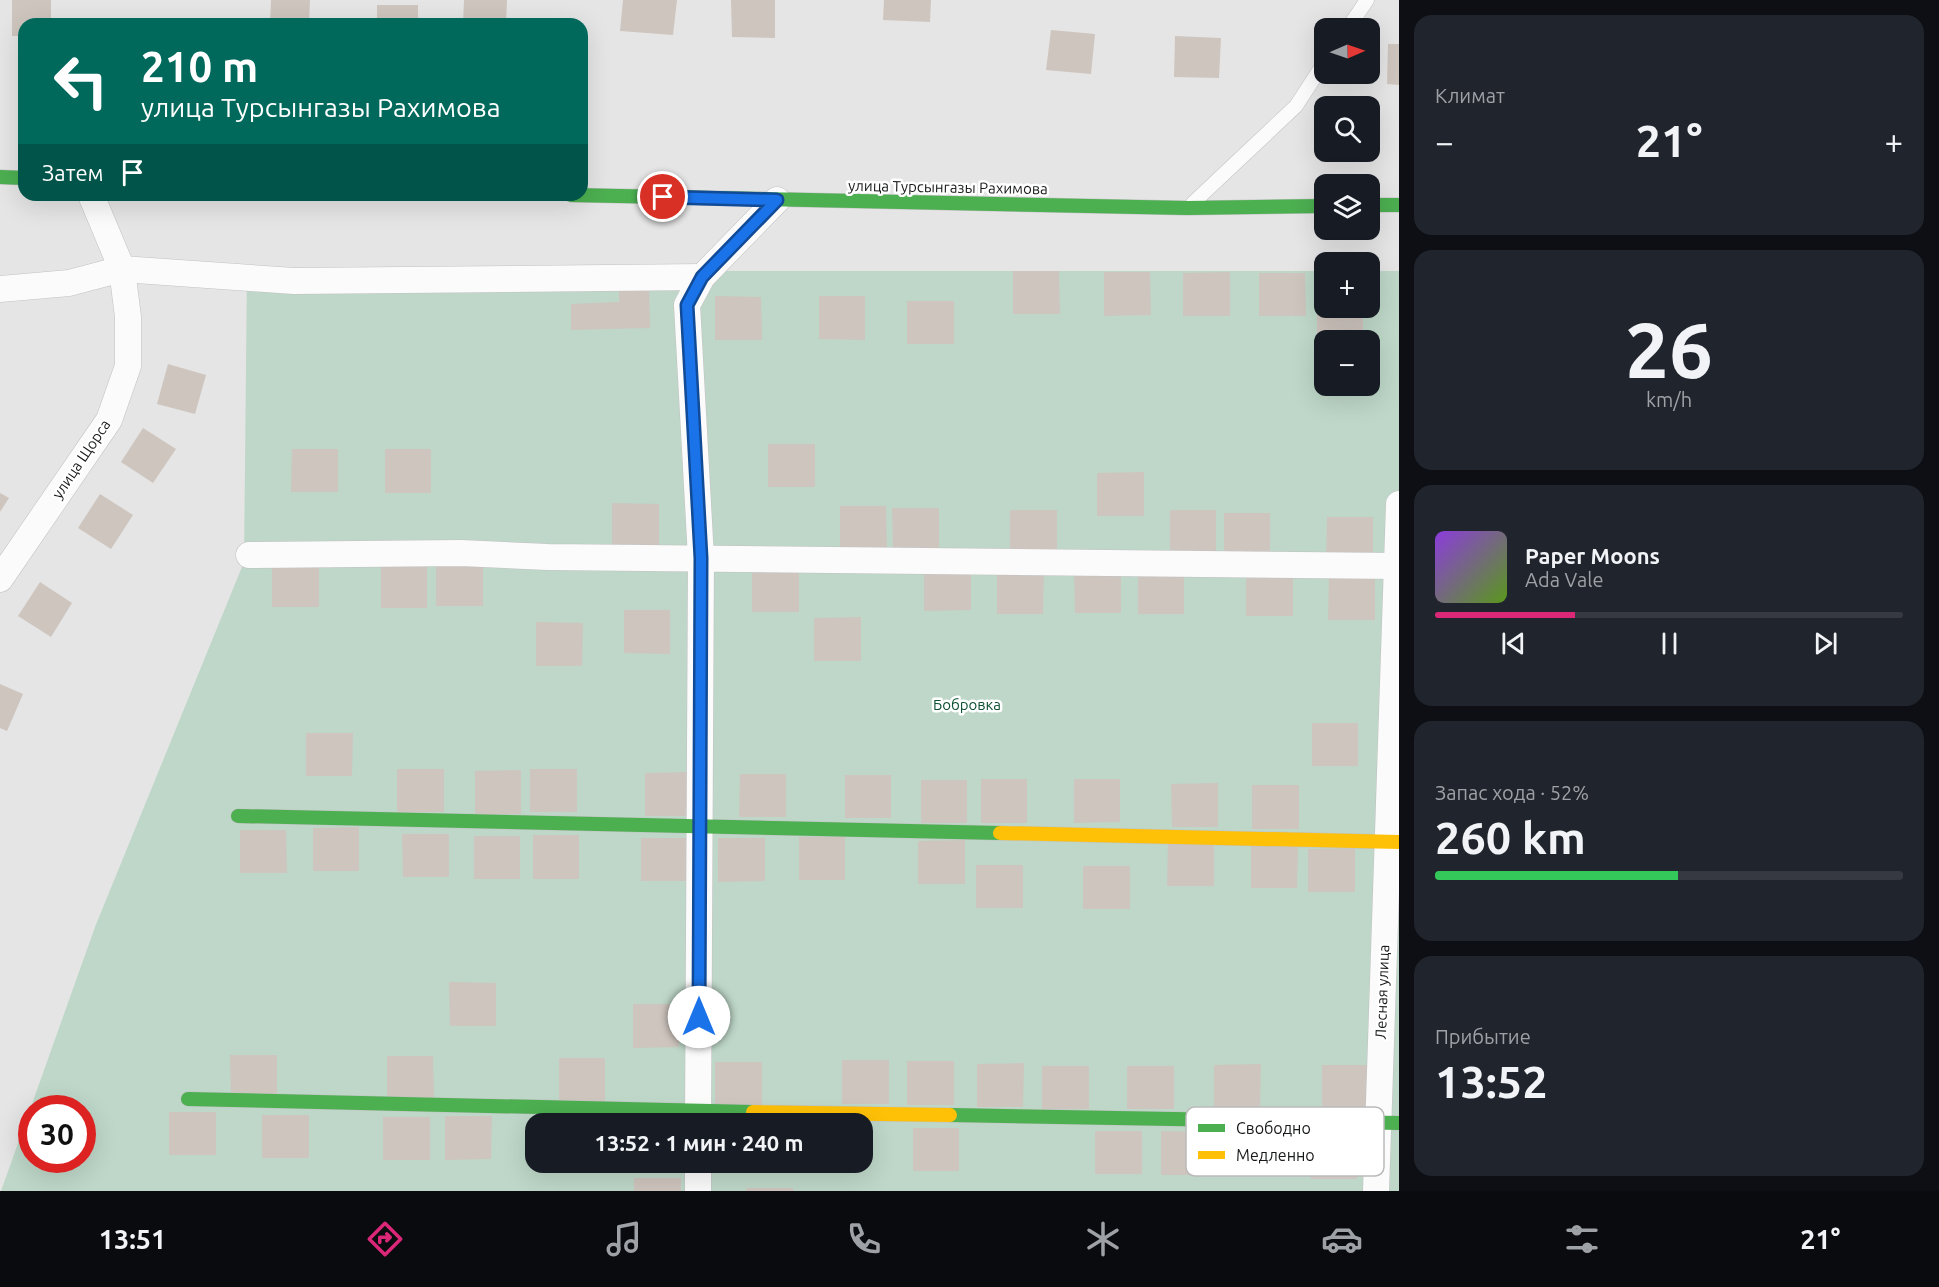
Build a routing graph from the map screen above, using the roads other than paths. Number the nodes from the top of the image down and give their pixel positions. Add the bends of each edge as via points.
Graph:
1 (1367, 0) edge
2 (1355, 18) edge
3 (1314, 78) edge
4 (0, 177) edge
5 (18, 178) edge
6 (588, 195) edge
7 (777, 200) junction
8 (94, 201) edge
9 (1380, 205) edge
10 (1399, 205) edge
11 (1314, 206) edge
12 (1187, 208) junction
13 (122, 269) junction
14 (702, 277) junction
15 (0, 289) edge
16 (1399, 504) edge
17 (249, 555) dead end
18 (701, 558) junction
19 (1398, 566) edge
20 (0, 579) edge
21 (238, 816) dead end
22 (700, 827) junction
23 (1394, 842) edge
24 (188, 1099) dead end
25 (564, 1113) edge
26 (698, 1113) edge
27 (873, 1119) edge
28 (1186, 1122) edge
29 (1388, 1123) edge
30 (1384, 1146) edge
31 (698, 1173) edge
32 (1379, 1176) edge
33 (698, 1191) edge
34 (1376, 1191) edge

1 - 2 lane
3 - 12 lane via 1296,106
4 - 5 street
6 - 7 street, улица Турсынгазы Рахимова
7 - 12 street, улица Турсынгазы Рахимова
7 - 14 street
8 - 13 street, улица Щорса
9 - 10 street
11 - 12 street, улица Турсынгазы Рахимова
13 - 14 street via 294,281
13 - 15 street via 69,283
13 - 20 street, улица Щорса via 128,317 128,366 109,420
14 - 18 street via 687,305
16 - 19 street, Лесная улица
17 - 18 street via 461,553
18 - 19 street
18 - 22 street
19 - 23 street, Лесная улица
21 - 22 street
22 - 23 street
22 - 26 street
23 - 29 street, Лесная улица
24 - 25 street
27 - 28 street
29 - 30 street, Лесная улица
31 - 33 street
32 - 34 street, Лесная улица

